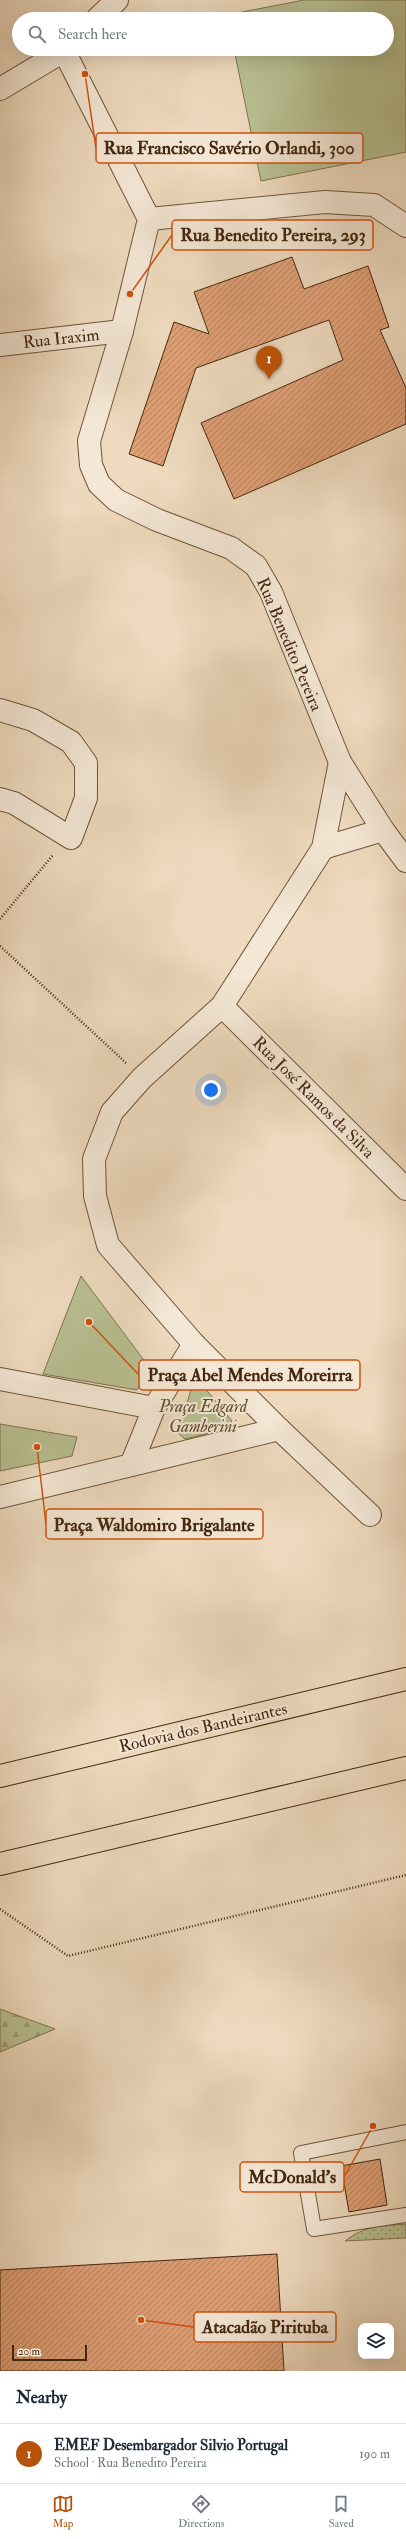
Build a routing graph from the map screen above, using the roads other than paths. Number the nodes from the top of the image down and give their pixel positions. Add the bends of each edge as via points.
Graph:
1 (117, 0) edge
2 (104, 12) edge
3 (56, 56) edge
4 (69, 56) edge
5 (0, 89) edge
6 (149, 219) junction
7 (406, 226) edge
8 (122, 332) junction
9 (0, 345) edge
10 (0, 710) edge
11 (340, 762) junction
12 (0, 799) edge
13 (383, 830) junction
14 (323, 848) junction
15 (406, 861) edge
16 (222, 1006) junction
17 (406, 1189) edge
18 (194, 1344) junction
19 (0, 1379) edge
20 (154, 1408) junction
21 (278, 1429) junction
22 (131, 1465) junction
23 (0, 1497) edge
24 (370, 1515) dead end
25 (406, 1679) edge
26 (406, 1768) edge
27 (0, 1776) edge
28 (0, 1864) edge
29 (406, 2132) edge
30 (406, 2215) edge

1 - 2 street
3 - 5 street
4 - 6 street
6 - 7 street via 326,202 374,205
6 - 8 street, Rua Benedito Pereira
8 - 9 street, Rua Iraxim
8 - 11 street, Rua Benedito Pereira via 89,441 91,465 99,484 116,500 157,520 231,548 256,566 271,592
10 - 12 street via 33,720 71,742 86,763 86,798 71,838 14,803
11 - 13 street, Rua Benedito Pereira
11 - 14 street
13 - 14 street
13 - 15 street, Rua Benedito Pereira
14 - 16 street
16 - 17 street, Rua José Ramos da Silva
16 - 18 street via 142,1078 112,1112 94,1159 95,1196 108,1245
18 - 20 street
18 - 21 street
19 - 20 street
20 - 22 street
21 - 22 street
21 - 24 street
22 - 23 street
25 - 27 highway, Rodovia dos Bandeirantes
26 - 28 highway
29 - 30 lane via 302,2153 314,2229

